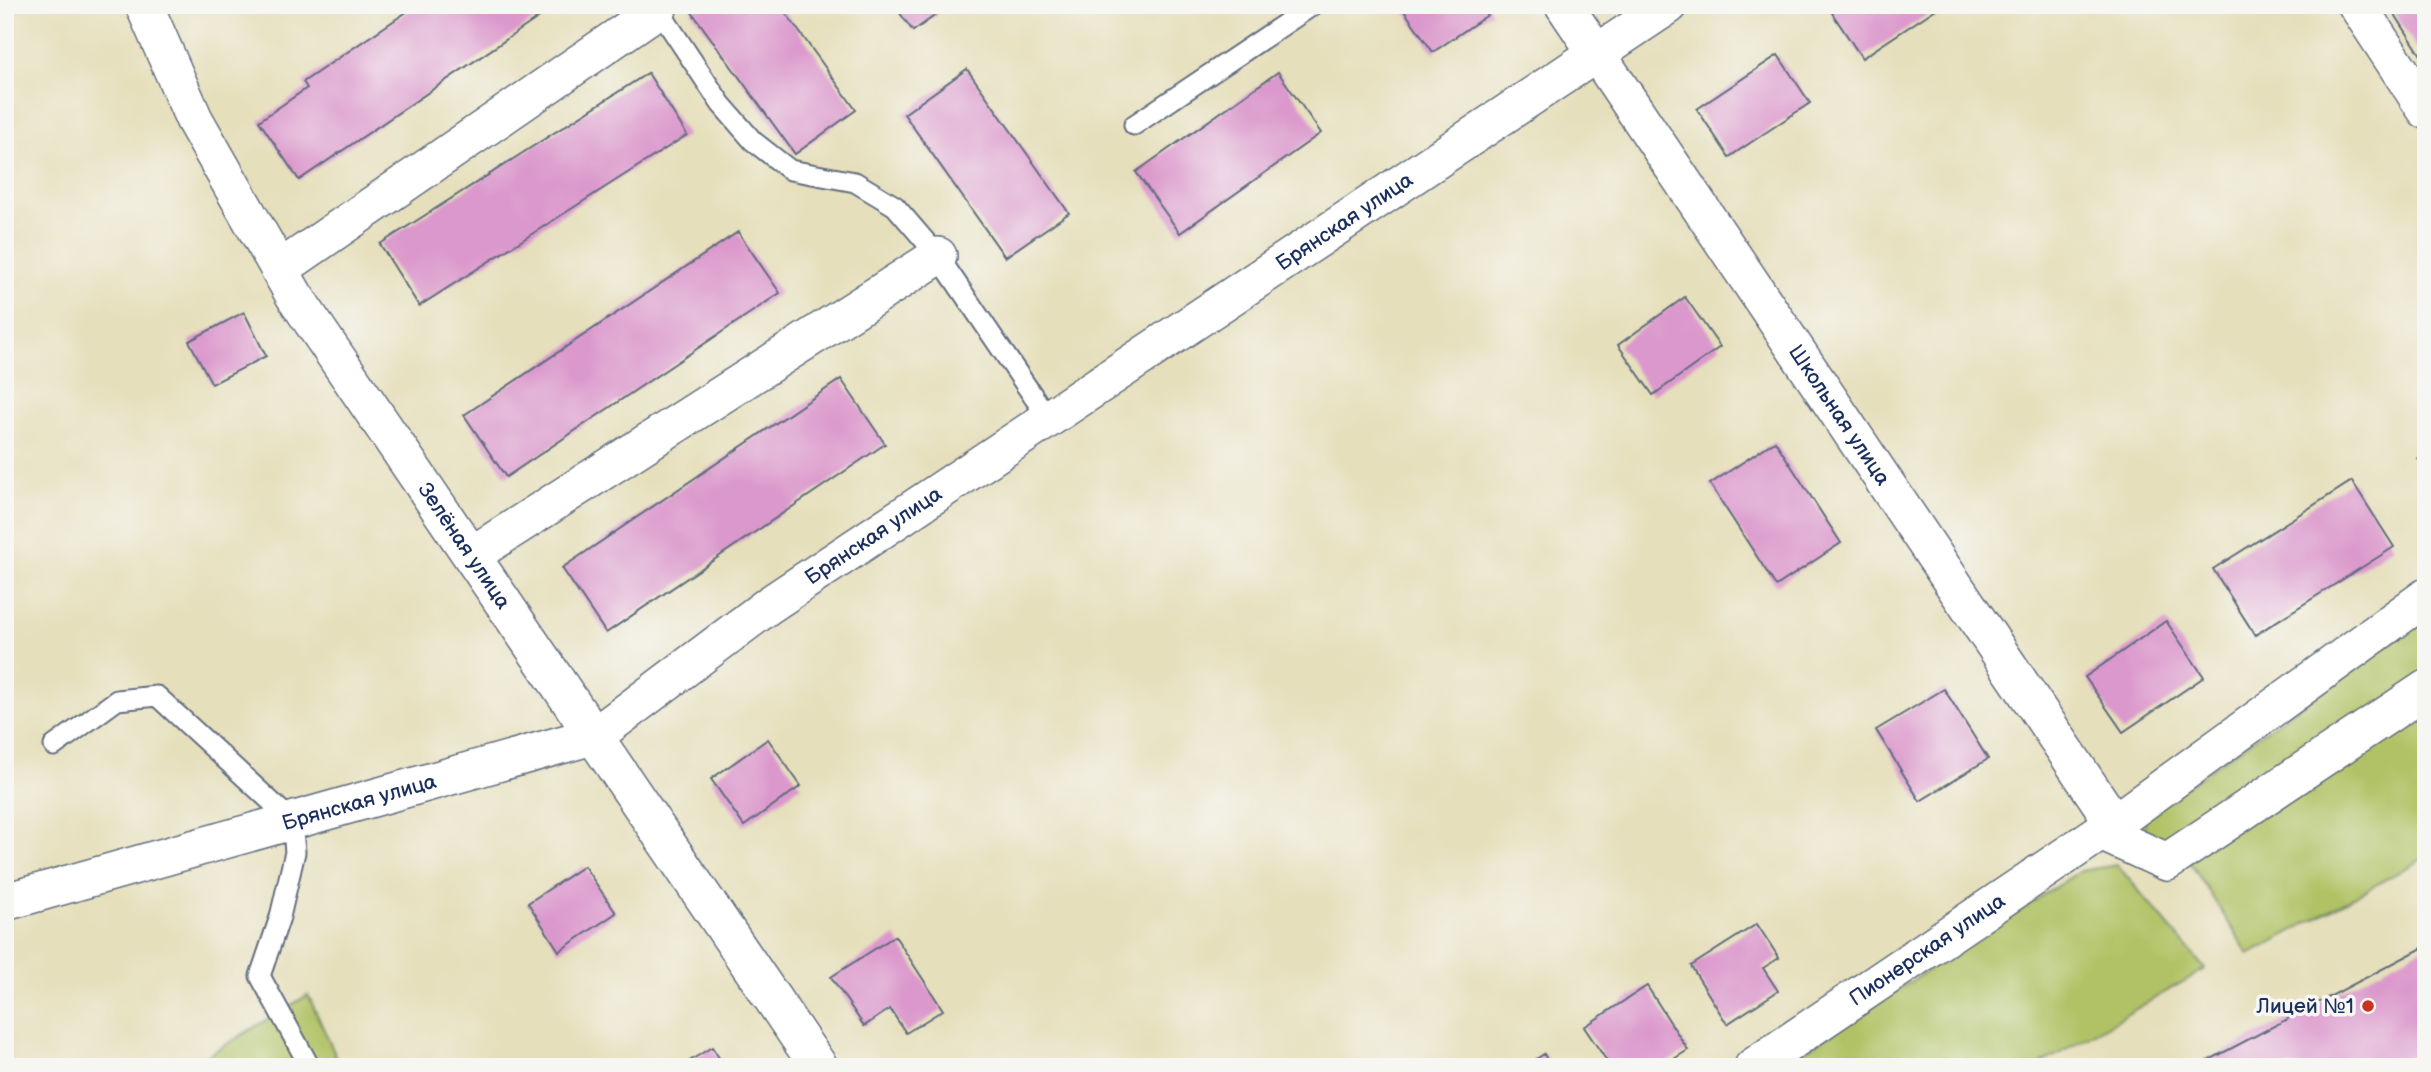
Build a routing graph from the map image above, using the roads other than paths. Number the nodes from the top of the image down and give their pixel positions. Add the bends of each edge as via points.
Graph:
1 (144, 5) edge
2 (1313, 5) edge
3 (1564, 5) edge
4 (1669, 5) edge
5 (2357, 5) edge
6 (661, 7) edge
7 (1596, 52) junction
8 (2426, 110) edge
9 (1134, 125) dead end
10 (939, 257) junction
11 (280, 269) junction
12 (1048, 418) junction
13 (472, 555) junction
14 (2426, 597) edge
15 (2426, 689) edge
16 (596, 735) junction
17 (54, 746) dead end
18 (292, 821) junction
19 (2107, 828) junction
20 (5, 902) edge
21 (310, 1067) edge
22 (819, 1067) edge
23 (1753, 1067) edge

1 - 11 street, Зелёная улица via 194,119
2 - 9 lane
3 - 7 street, Школьная улица
4 - 7 street, Брянская улица
5 - 8 street
6 - 10 lane via 721,104 753,141 790,170 855,182 895,206
6 - 11 street
7 - 12 street, Брянская улица
7 - 19 street, Школьная улица
10 - 12 lane
10 - 13 street
11 - 13 street, Зелёная улица
12 - 16 street, Брянская улица via 768,605
13 - 16 street, Зелёная улица
14 - 19 street, Пионерская улица
15 - 19 street via 2167,862
16 - 18 street, Брянская улица
16 - 22 street, Зелёная улица
17 - 18 lane via 117,701 157,696
18 - 20 street, Брянская улица
18 - 21 lane via 295,852 260,976
19 - 23 street, Пионерская улица

